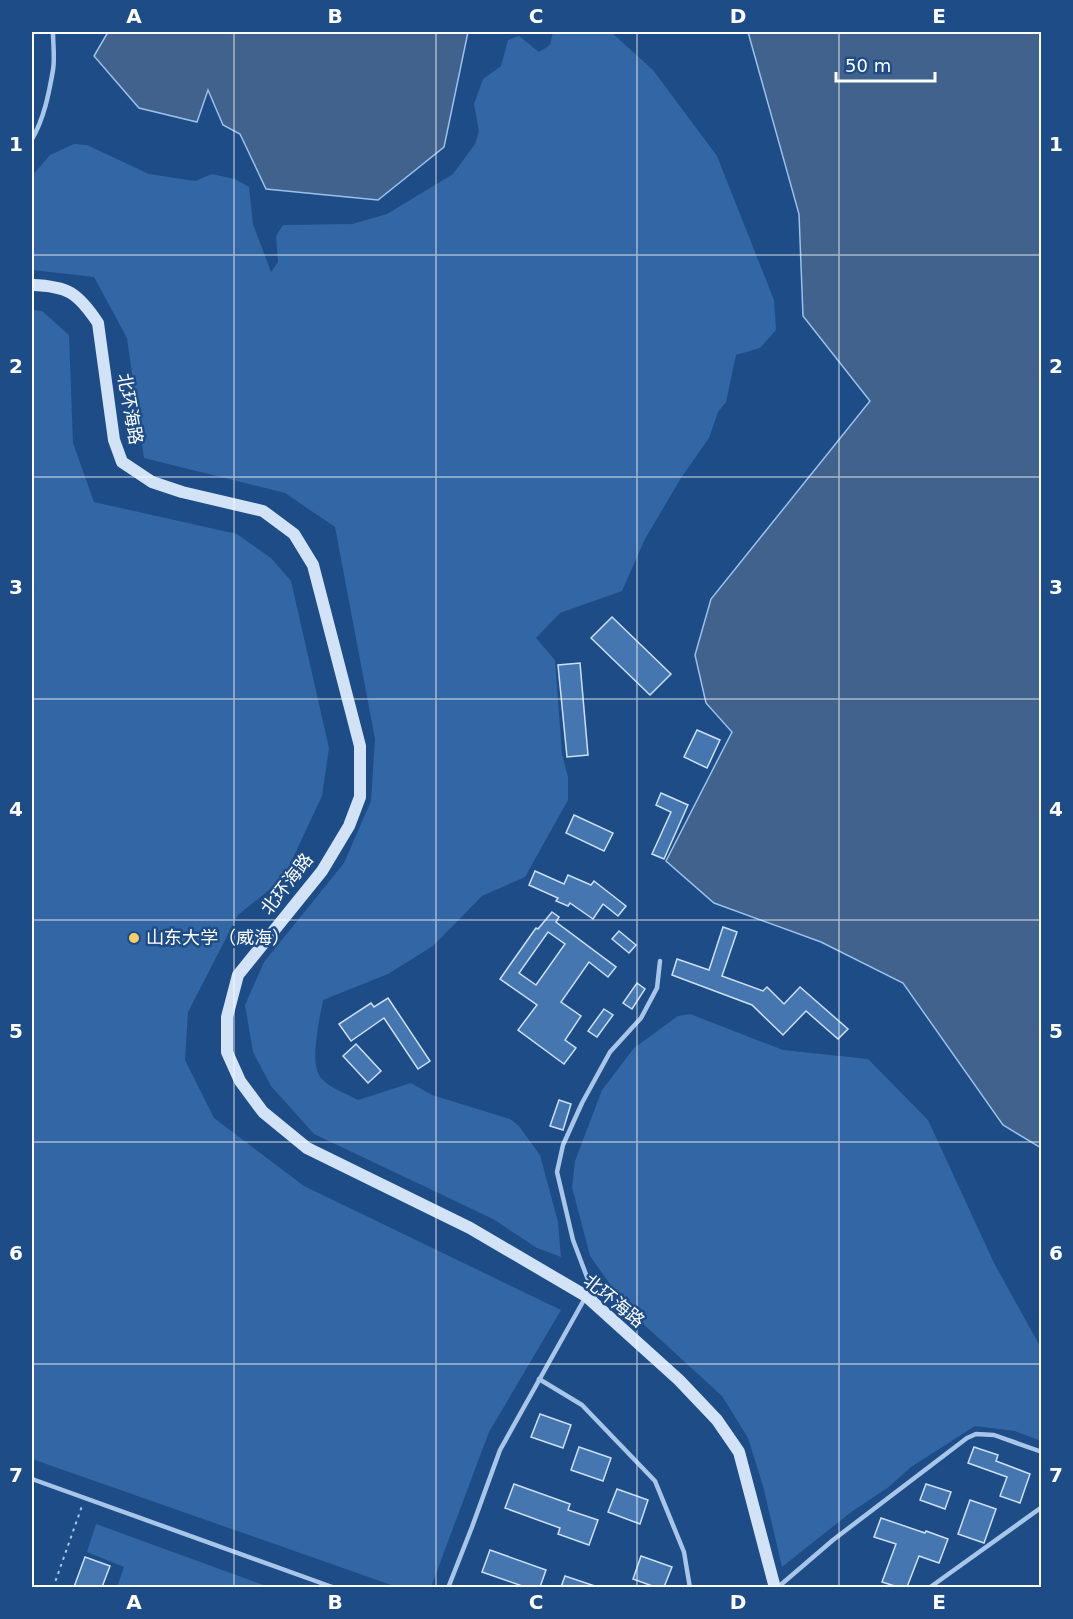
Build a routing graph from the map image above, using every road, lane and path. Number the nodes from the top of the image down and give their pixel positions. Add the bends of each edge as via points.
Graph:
1 (53, 32) edge
2 (32, 138) edge
3 (32, 285) edge
4 (660, 961) dead end
5 (586, 1296) junction
6 (599, 1309) junction
7 (540, 1379) junction
8 (1041, 1452) edge
9 (32, 1479) edge
10 (85, 1498) junction
11 (1041, 1507) edge
12 (53, 1587) edge
13 (335, 1587) edge
14 (448, 1587) edge
15 (690, 1587) edge
16 (776, 1587) edge
17 (929, 1587) edge

1 - 2 lane via 53,68 43,114
3 - 5 main road, 北环海路 via 51,285 73,292 98,323 114,440 122,462 152,482 263,511 294,534 313,565 319,587 360,746 360,797 349,826 322,871 238,975 227,1017 227,1052 240,1082 263,1112 307,1148 470,1228
4 - 6 lane via 657,988 641,1018 610,1052 582,1103 563,1145 557,1172 573,1240
5 - 6 main road, 北环海路
5 - 7 lane
6 - 16 main road, 北环海路 via 679,1380 717,1420 739,1452
7 - 14 lane via 500,1450
7 - 15 lane via 582,1405 655,1481 684,1552
8 - 16 lane via 994,1435 976,1434 968,1438
9 - 10 lane
10 - 12 path
10 - 13 lane
11 - 17 lane

